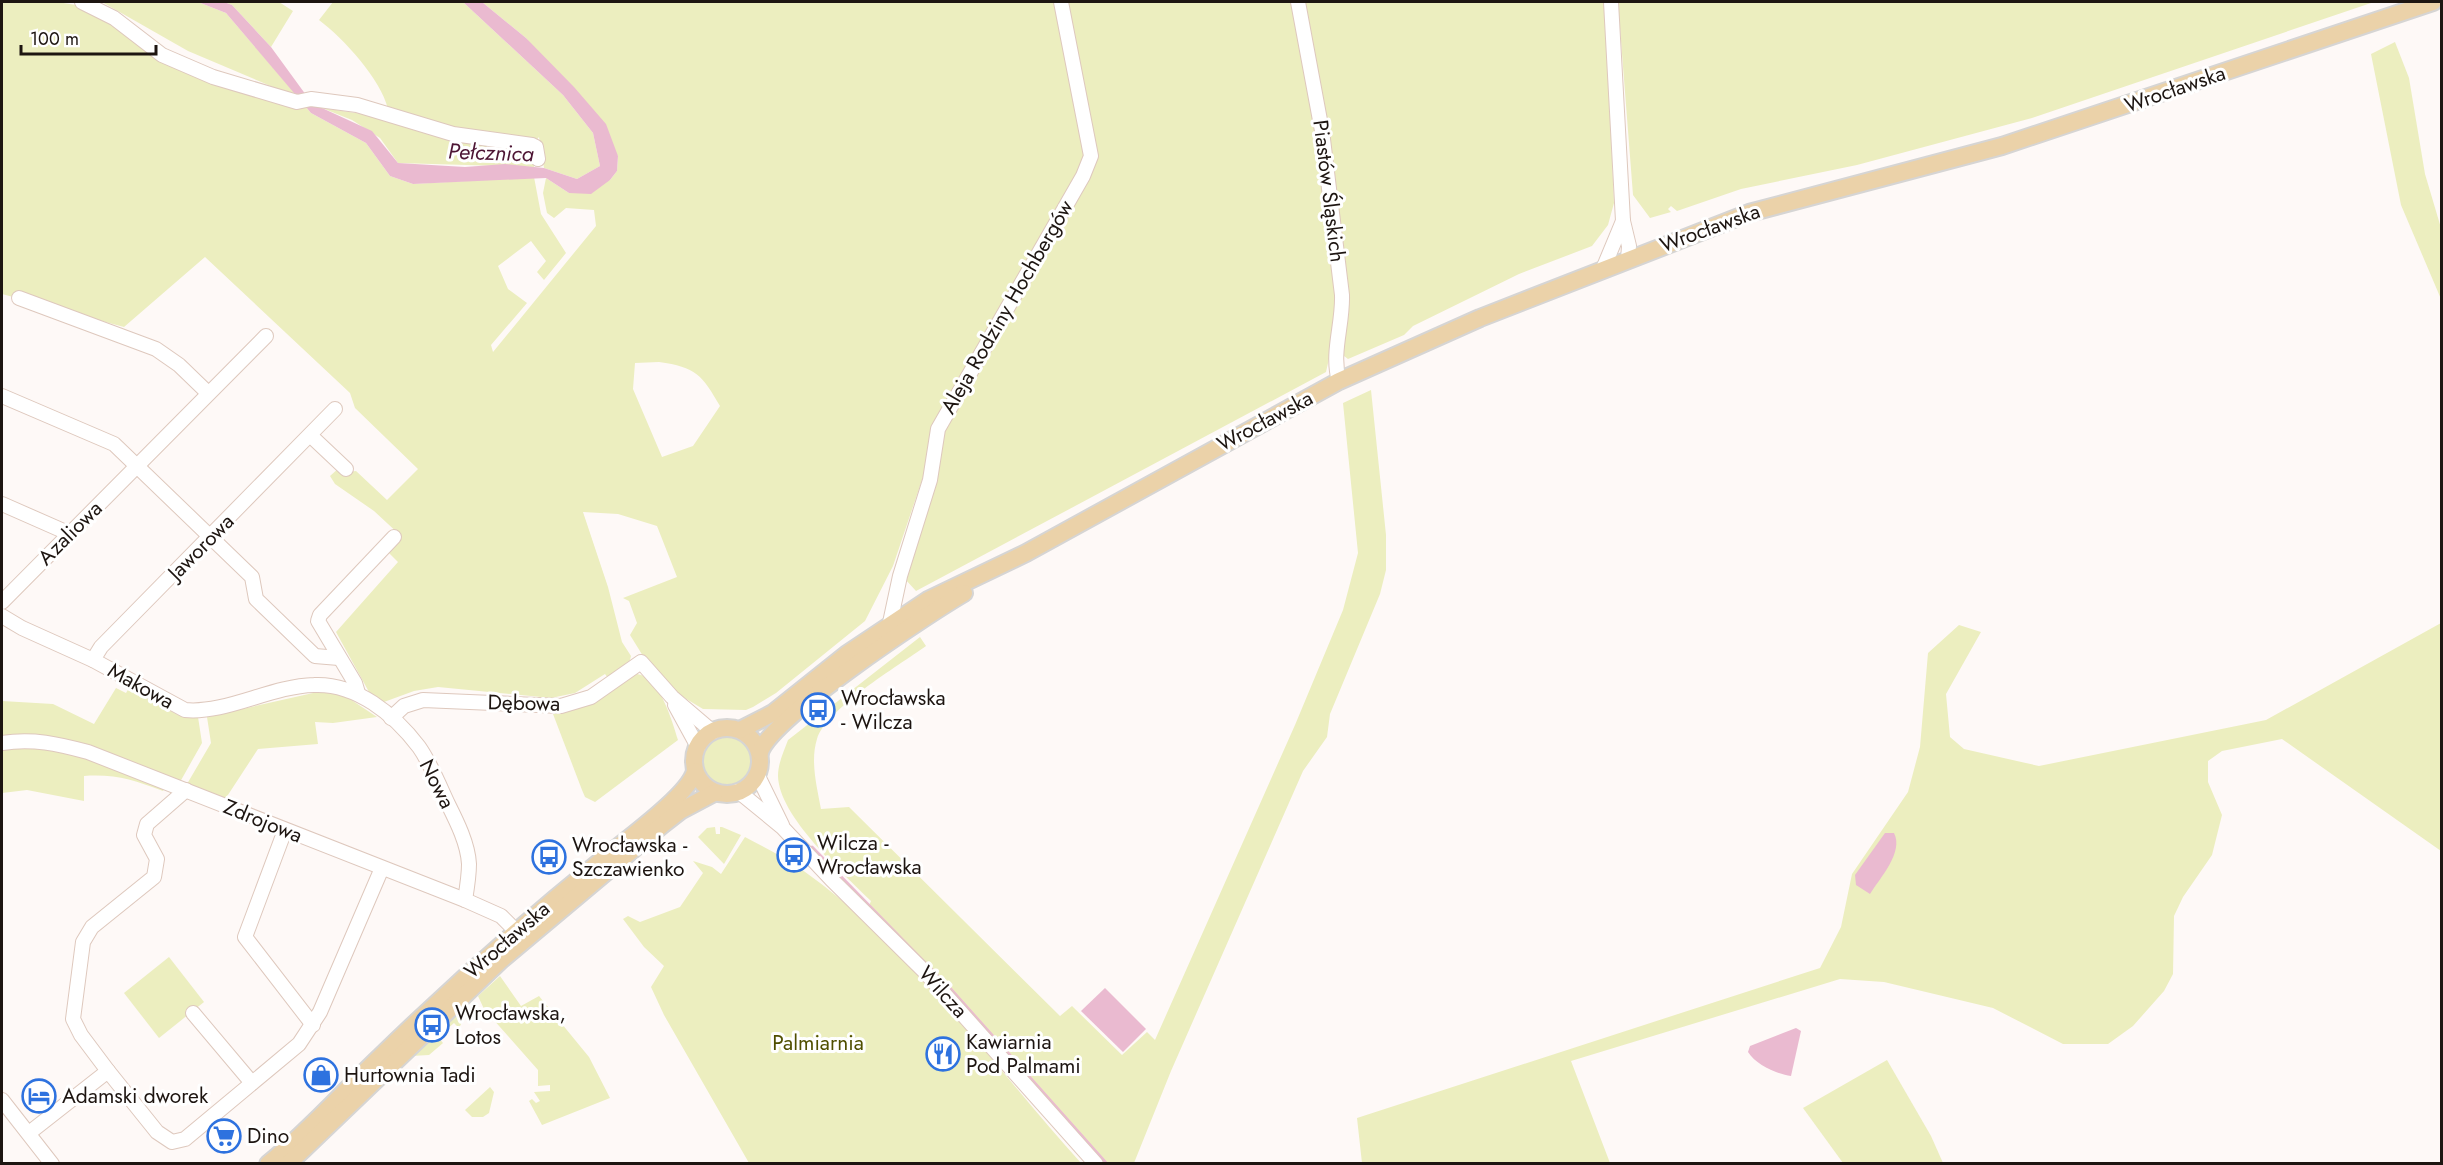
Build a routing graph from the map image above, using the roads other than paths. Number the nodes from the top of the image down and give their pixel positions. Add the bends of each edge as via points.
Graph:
1 (82, 2) edge
2 (1060, 2) edge
3 (1298, 2) edge
4 (1611, 2) edge
5 (2433, 2) edge
6 (538, 159) dead end
7 (1623, 221) junction
8 (1628, 260) junction
9 (1603, 270) junction
10 (19, 298) dead end
11 (266, 336) dead end
12 (1339, 381) junction
13 (208, 393) junction
14 (2, 396) edge
15 (335, 409) dead end
16 (311, 436) junction
17 (138, 465) junction
18 (346, 469) dead end
19 (2, 504) edge
20 (68, 533) junction
21 (212, 537) junction
22 (394, 537) dead end
23 (1026, 553) junction
24 (898, 587) junction
25 (928, 600) junction
26 (2, 602) edge
27 (2, 616) edge
28 (890, 619) junction
29 (339, 658) junction
30 (93, 660) junction
31 (857, 664) junction
32 (358, 693) junction
33 (672, 697) junction
34 (391, 718) junction
35 (740, 730) junction
36 (713, 732) junction
37 (2, 744) edge
38 (698, 747) junction
39 (760, 752) junction
40 (695, 771) junction
41 (757, 774) junction
42 (186, 790) junction
43 (738, 791) junction
44 (714, 793) junction
45 (782, 827) junction
46 (285, 830) junction
47 (382, 868) junction
48 (465, 900) junction
49 (516, 931) junction
50 (193, 1013) dead end
51 (313, 1025) junction
52 (108, 1071) junction
53 (252, 1083) junction
54 (2, 1100) edge
55 (28, 1133) junction
56 (52, 1164) edge
57 (268, 1164) edge
58 (288, 1164) edge
59 (1096, 1164) edge

1 - 6 street via 114,18 162,55 186,66 287,99 366,107 453,134 532,145
2 - 24 street, Aleja Rodziny Hochbergów via 1091,156 938,429 930,480
3 - 12 street, Piastów Śląskich via 1318,103 1342,295 1335,356
4 - 7 street
5 - 8 main road, Wrocławska via 2002,146 1749,213
7 - 8 street
7 - 9 street
8 - 9 main road, Wrocławska
9 - 12 main road, Wrocławska via 1480,318
10 - 13 street via 156,349
11 - 13 street, Azaliowa
12 - 23 main road, Wrocławska
13 - 17 street, Azaliowa
14 - 17 street via 114,444
15 - 16 street, Jaworowa
16 - 18 street
16 - 21 street, Jaworowa
17 - 20 street, Azaliowa
17 - 21 street
19 - 20 street
20 - 26 street, Azaliowa
21 - 29 street via 252,577 256,599 315,656
21 - 30 street, Jaworowa
22 - 29 street via 320,615 318,621
23 - 25 main road, Wrocławska
23 - 31 main road, Wrocławska
24 - 25 street via 911,600
24 - 28 street, Aleja Rodziny Hochbergów
25 - 28 main road, Wrocławska
27 - 30 street, Makowa
28 - 31 street via 882,639
28 - 35 main road, Wrocławska via 773,713
29 - 32 street
30 - 32 street, Makowa via 185,710 200,711 312,685 339,686
31 - 39 main road, Wrocławska via 780,726
32 - 34 street, Nowa
33 - 34 street, Dębowa via 641,662 591,697 561,706 423,700 404,706
33 - 36 street, Dębowa
33 - 38 street, Dębowa
34 - 48 street, Nowa via 420,749 456,822 469,863
35 - 36 main road
35 - 39 main road via 752,738
36 - 38 main road
37 - 42 street, Zdrojowa via 50,741
38 - 40 main road
39 - 41 main road
40 - 44 main road via 700,783
40 - 49 main road, Wrocławska via 686,787 658,813
41 - 43 main road
41 - 45 street, Wilcza
42 - 46 street, Zdrojowa
42 - 52 street via 147,824 144,835 157,859 154,877 92,927 83,942 73,1019
43 - 44 main road
43 - 45 street, Wilcza
44 - 58 main road, Wrocławska via 662,825 529,935
45 - 59 street, Wilcza via 924,971
46 - 47 street, Zdrojowa
46 - 51 street via 245,937
47 - 48 street, Zdrojowa
47 - 51 street
48 - 49 street, Zdrojowa via 501,916
49 - 57 main road, Wrocławska
50 - 53 street
51 - 53 street via 299,1044
52 - 53 street via 157,1132 172,1142 185,1139
52 - 55 street
54 - 55 street
55 - 56 street

